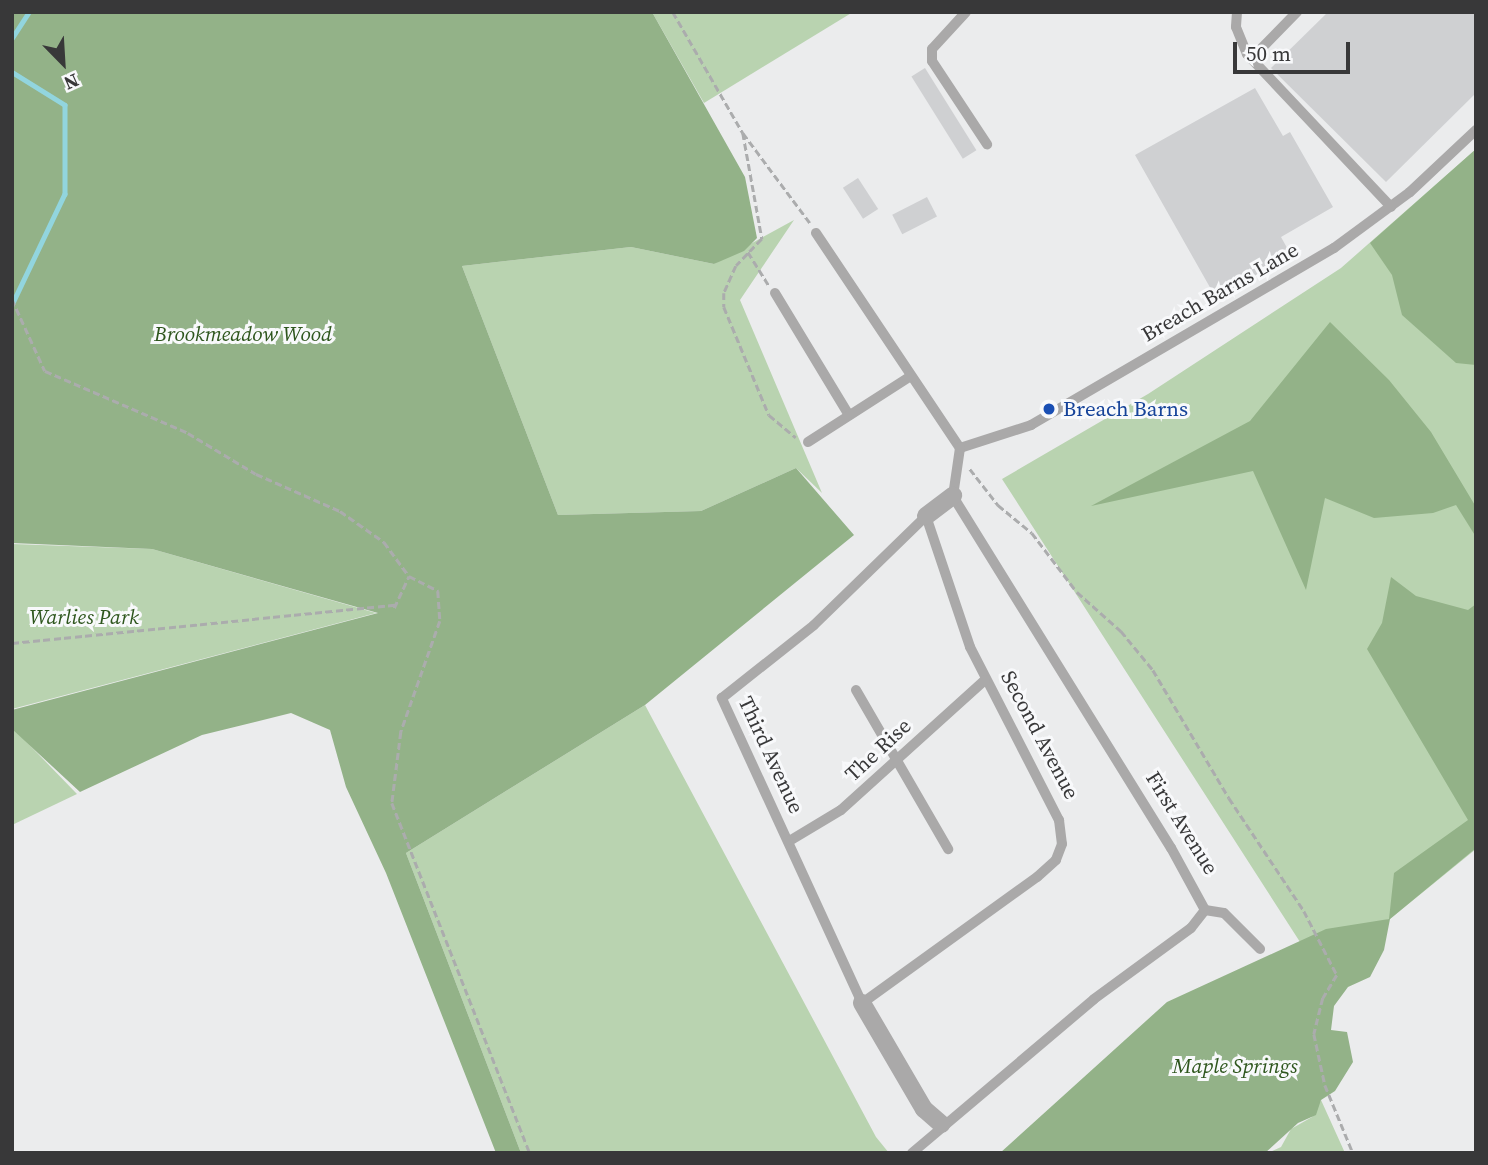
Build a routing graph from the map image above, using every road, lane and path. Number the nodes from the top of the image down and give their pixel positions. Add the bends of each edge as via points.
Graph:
1 (673, 12) edge
2 (966, 12) edge
3 (1237, 12) edge
4 (1297, 12) edge
5 (1251, 59) junction
6 (1476, 130) edge
7 (743, 133) junction
8 (987, 144) dead end
9 (1391, 207) junction
10 (816, 233) joint
11 (748, 252) junction
12 (763, 275) dead end
13 (775, 293) dead end
14 (12, 299) edge
15 (911, 376) junction
16 (849, 415) junction
17 (808, 442) joint
18 (960, 448) junction
19 (953, 496) junction
20 (926, 516) junction
21 (409, 576) junction
22 (12, 643) edge
23 (985, 680) junction
24 (856, 690) dead end
25 (894, 759) junction
26 (790, 840) junction
27 (948, 849) dead end
28 (1205, 910) junction
29 (1259, 949) dead end
30 (862, 1003) junction
31 (942, 1124) junction
32 (530, 1153) edge
33 (912, 1153) edge
34 (1353, 1153) edge

1 - 7 path
2 - 8 lane via 932,49 932,61
3 - 5 lane via 1236,27
4 - 5 lane
5 - 9 lane
6 - 9 lane, Breach Barns Lane
7 - 10 path via 769,162
7 - 11 path via 762,239
9 - 18 lane, Breach Barns Lane via 1334,248 1031,425
10 - 15 lane
11 - 12 path
11 - 17 path via 724,293 728,320 769,415 790,436
13 - 16 lane
14 - 21 path via 45,371 188,433 256,474 340,511 384,542
15 - 16 lane
15 - 18 lane
16 - 17 lane
18 - 19 lane
18 - 34 path via 966,465 998,505 1032,533 1077,592 1121,631 1153,670 1229,798 1304,911 1337,975 1323,998 1314,1034 1325,1085
19 - 20 street
19 - 28 lane, First Avenue
20 - 23 lane, Second Avenue
20 - 26 lane, Third Avenue via 814,625 722,698
21 - 22 path via 394,606
21 - 32 path via 438,591 440,621 401,732 392,803
23 - 25 lane, The Rise
23 - 30 lane, Second Avenue via 1059,820 1060,853 1037,877
24 - 25 lane
25 - 26 lane, The Rise via 841,810
25 - 27 lane
26 - 30 lane, Third Avenue
28 - 29 lane via 1224,913
28 - 31 lane, First Avenue via 1191,928 1094,999 958,1116
30 - 31 street via 924,1109
31 - 33 lane, First Avenue via 937,1136

